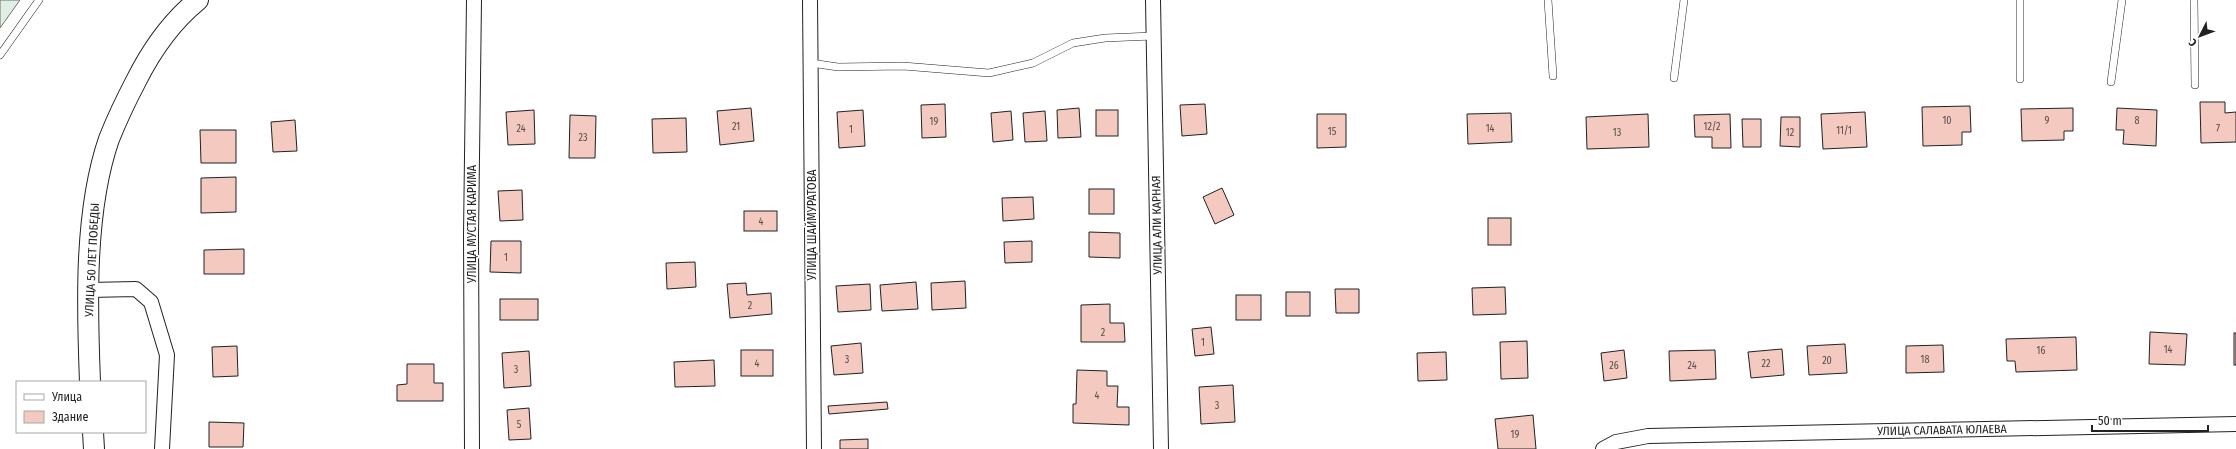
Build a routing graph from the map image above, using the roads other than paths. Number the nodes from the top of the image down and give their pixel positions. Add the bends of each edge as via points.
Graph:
1 (39, 0) edge
2 (198, 0) edge
3 (474, 0) edge
4 (810, 0) edge
5 (1153, 0) edge
6 (1548, 0) edge
7 (1684, 0) edge
8 (2020, 0) edge
9 (2122, 0) edge
10 (2194, 0) edge
11 (1153, 36) junction
12 (0, 54) edge
13 (810, 63) junction
14 (1553, 76) dead end
15 (1674, 78) dead end
16 (2020, 79) dead end
17 (2111, 82) dead end
18 (2195, 85) dead end
19 (89, 290) junction
20 (90, 381) edge
21 (2236, 424) edge
22 (93, 433) edge
23 (94, 449) edge
24 (162, 449) edge
25 (472, 449) edge
26 (814, 449) edge
27 (1161, 449) edge
28 (1604, 449) edge

1 - 12 lane
2 - 19 street, УЛИЦА 50 ЛЕТ ПОБЕДЫ via 167,31 146,62 123,105 109,140 96,192
3 - 25 street, УЛИЦА МУСТАЯ КАРИМА
4 - 13 street, УЛИЦА ШАЙМУРАТОВА
5 - 11 street, УЛИЦА АЛИ КАРНАЯ
6 - 14 lane
7 - 15 lane
8 - 16 lane
9 - 17 lane
10 - 18 lane
11 - 13 lane via 1105,38 1073,43 1033,63 989,74 903,66 838,67
11 - 27 street, УЛИЦА АЛИ КАРНАЯ
13 - 26 street, УЛИЦА ШАЙМУРАТОВА
19 - 20 street, УЛИЦА 50 ЛЕТ ПОБЕДЫ
19 - 24 street via 136,289 151,302 168,355
21 - 28 street, УЛИЦА САЛАВАТА ЮЛАЕВА via 1648,436 1616,442
22 - 23 street

